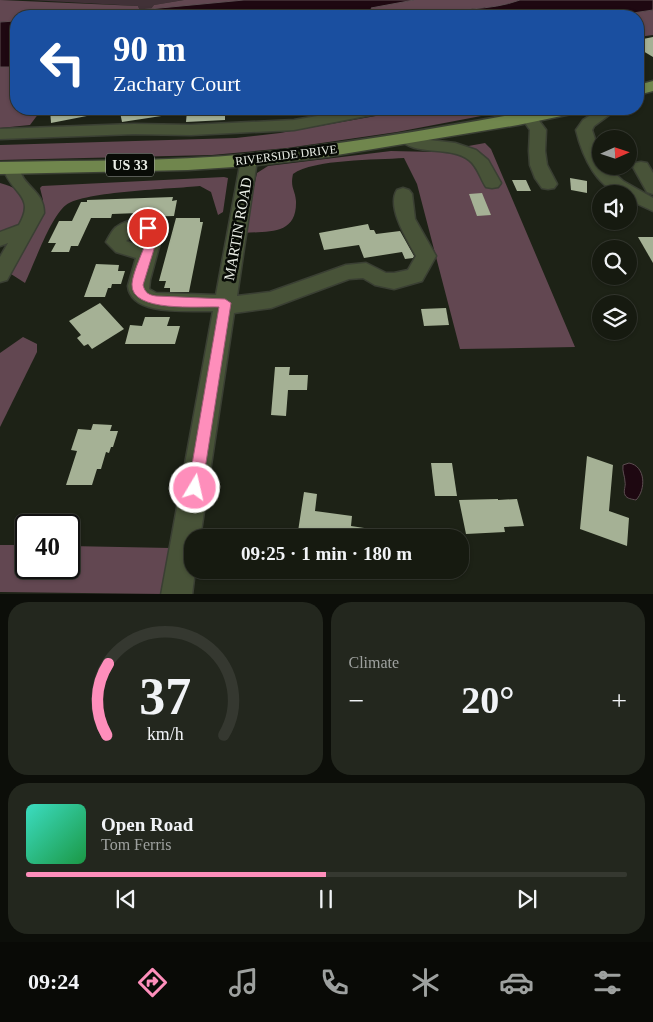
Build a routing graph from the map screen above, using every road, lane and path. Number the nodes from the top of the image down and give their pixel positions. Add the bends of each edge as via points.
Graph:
1 (349, 115) edge
2 (529, 115) edge
3 (534, 115) edge
4 (578, 115) edge
5 (601, 115) edge
6 (588, 123) junction
7 (0, 134) edge
8 (407, 138) junction
9 (249, 160) junction
10 (641, 167) dead end
11 (6, 168) edge
12 (492, 183) dead end
13 (548, 184) dead end
14 (653, 188) edge
15 (403, 194) dead end
16 (653, 206) edge
17 (25, 230) junction
18 (0, 239) edge
19 (149, 251) dead end
20 (0, 275) edge
21 (225, 304) junction
22 (176, 594) edge

1 - 7 street via 294,125
2 - 8 main road, RIVERSIDE DRIVE / US 33
3 - 13 street via 538,130 538,166
4 - 6 street
5 - 6 street
6 - 16 street via 584,130 587,148 604,175
8 - 9 main road, RIVERSIDE DRIVE / US 33
8 - 12 street via 416,144 464,149 474,154 485,166
9 - 11 main road, RIVERSIDE DRIVE / US 33
9 - 21 street, MARTIN ROAD
10 - 14 street
11 - 17 street via 34,200 35,213
15 - 21 street via 406,219 426,256 415,276 394,281 382,280 366,270 346,272 271,300
17 - 18 street
17 - 20 street
19 - 21 street via 138,285 139,292 146,298
21 - 22 street, MARTIN ROAD

